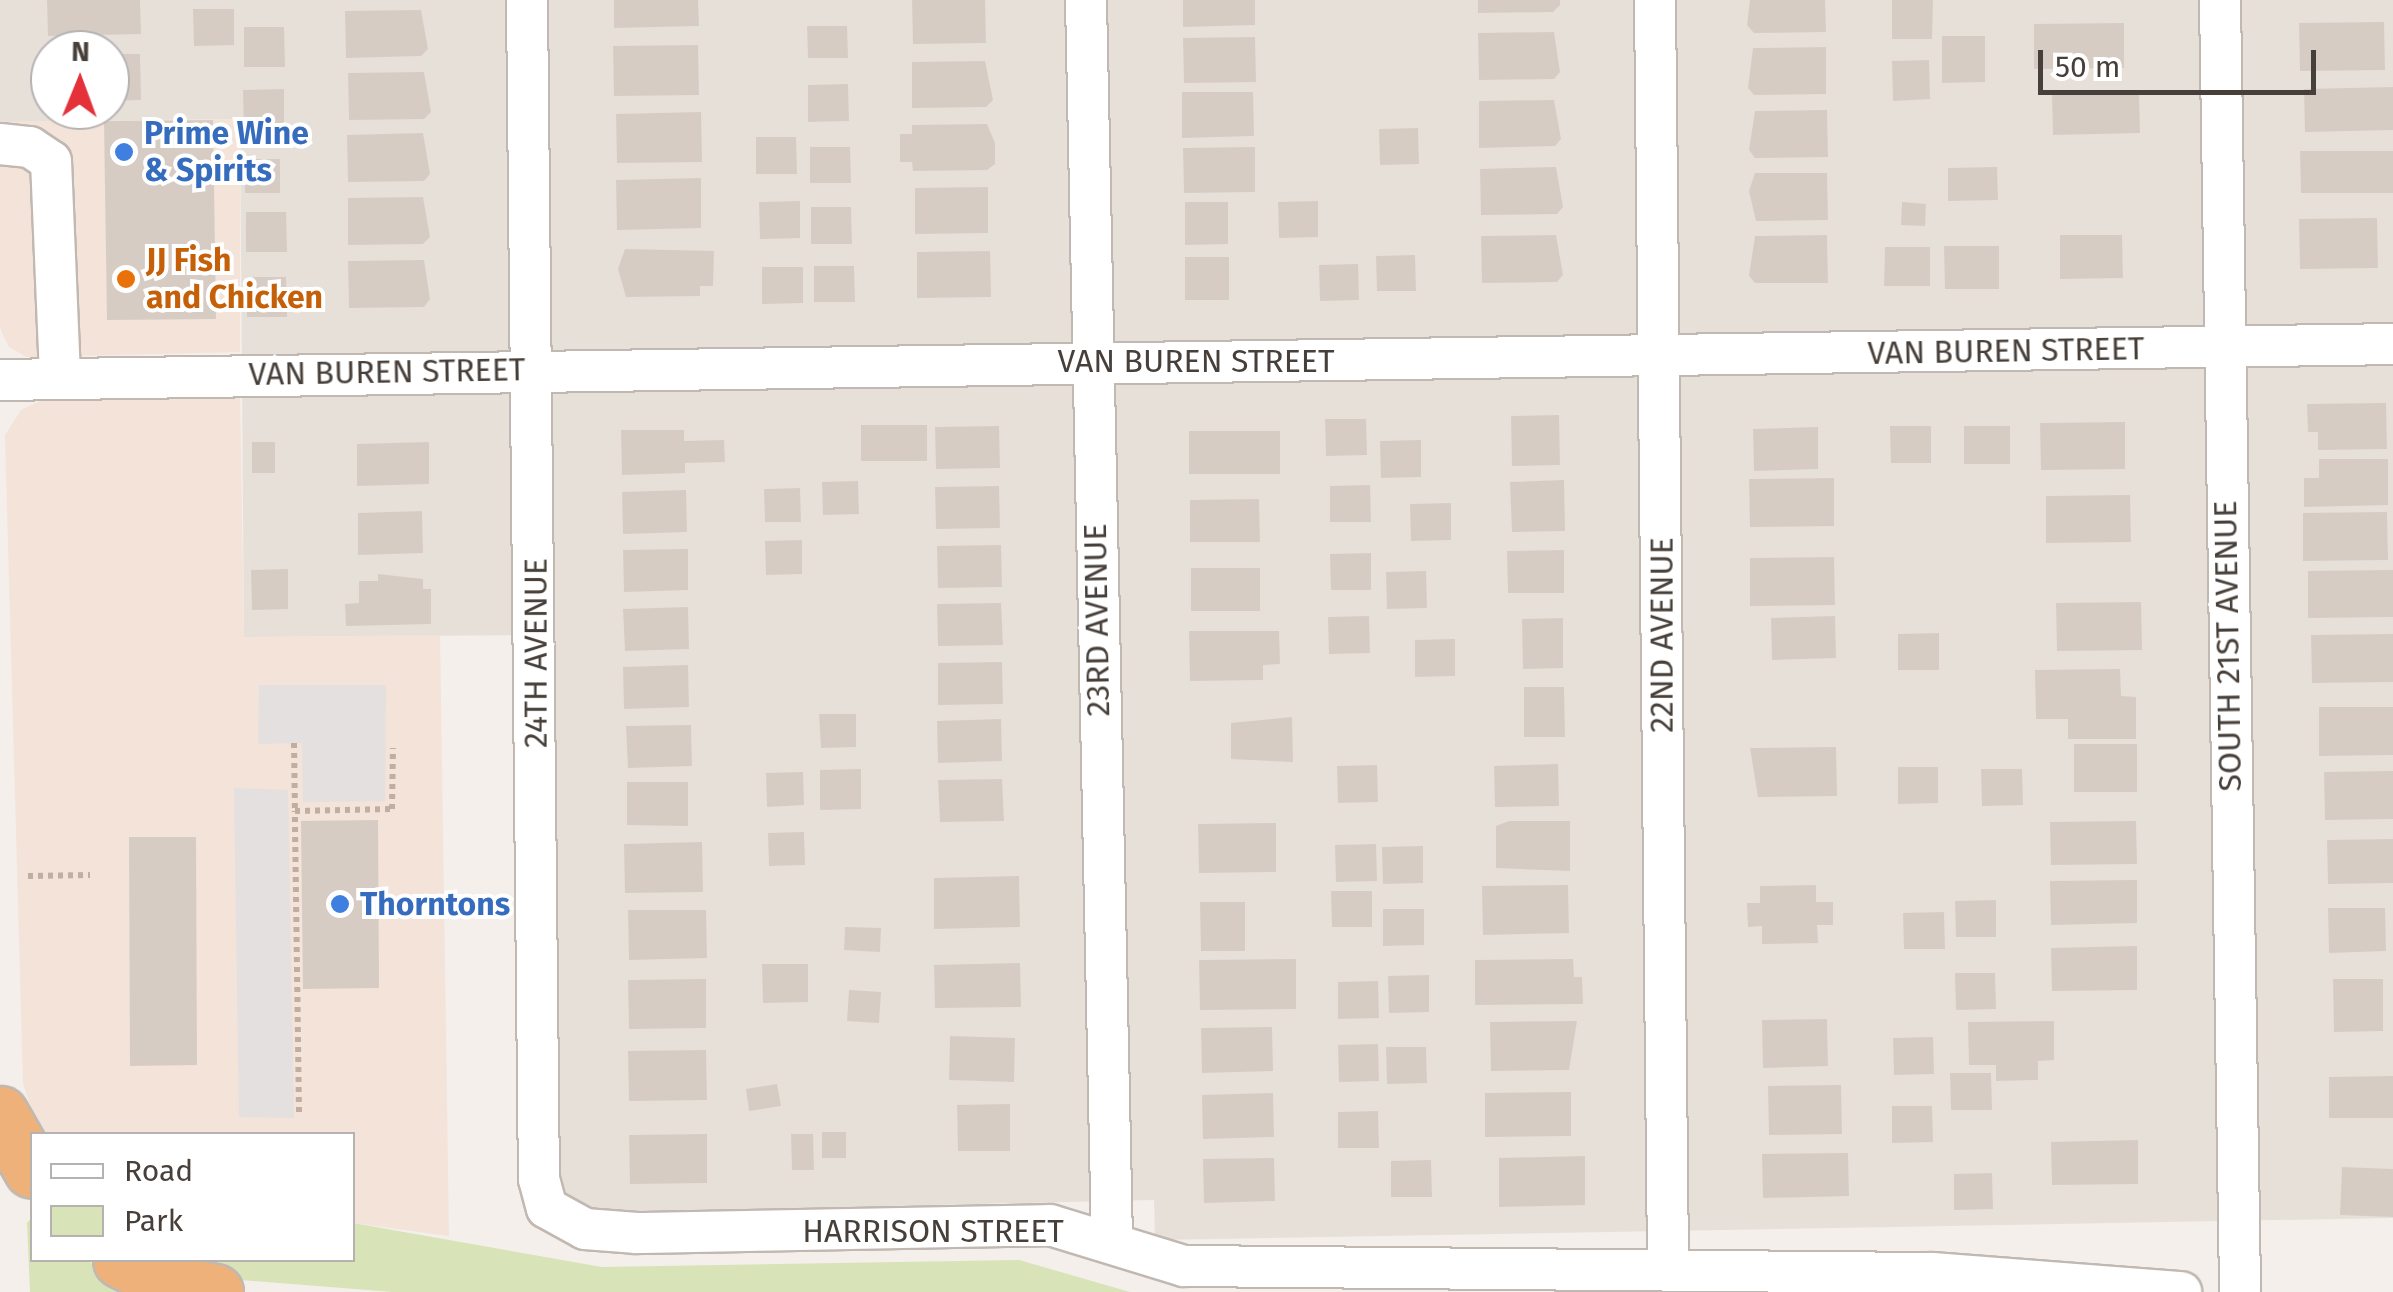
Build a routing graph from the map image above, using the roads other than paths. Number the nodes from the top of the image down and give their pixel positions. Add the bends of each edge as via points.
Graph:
1 (527, 0) edge
2 (1086, 0) edge
3 (1655, 0) edge
4 (2220, 0) edge
5 (0, 144) edge
6 (2393, 344) edge
7 (2224, 346) junction
8 (1660, 358) junction
9 (1090, 362) junction
10 (534, 369) junction
11 (60, 379) junction
12 (0, 380) edge
13 (0, 1114) edge
14 (30, 1166) edge
15 (638, 1234) joint
16 (1112, 1239) junction
17 (125, 1262) edge
18 (1668, 1269) junction
19 (215, 1292) edge
20 (2181, 1292) edge
21 (2240, 1292) edge

1 - 10 street, 24TH AVENUE
2 - 9 street, 23RD AVENUE
3 - 8 street, 22ND AVENUE
4 - 7 street, SOUTH 21ST AVENUE
5 - 11 street via 30,147 51,161
6 - 7 street, VAN BUREN STREET
7 - 8 street, VAN BUREN STREET
7 - 21 street, SOUTH 21ST AVENUE
8 - 9 street, VAN BUREN STREET
8 - 18 street, 22ND AVENUE
9 - 10 street, VAN BUREN STREET
9 - 16 street, 23RD AVENUE
10 - 11 street, VAN BUREN STREET
10 - 15 street, 24TH AVENUE via 539,1179 546,1208 585,1230
11 - 12 street, VAN BUREN STREET
13 - 14 highway
15 - 16 street, HARRISON STREET via 1050,1224
16 - 18 street, HARRISON STREET via 1184,1266
17 - 19 highway via 169,1282
18 - 20 street, HARRISON STREET via 1933,1273

